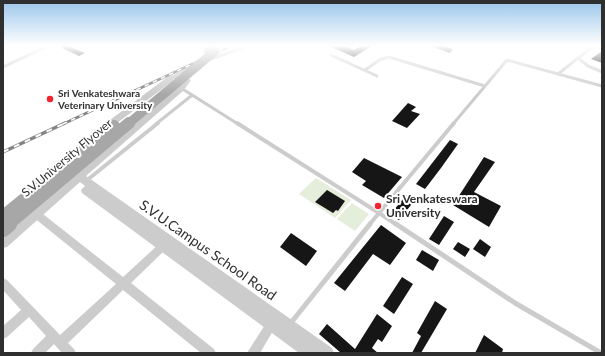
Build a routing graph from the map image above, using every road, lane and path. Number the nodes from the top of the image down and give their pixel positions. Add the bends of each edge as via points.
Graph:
1 (12, 63) edge
2 (193, 63) edge
3 (201, 63) edge
4 (201, 63) edge
5 (348, 63) edge
6 (376, 63) edge
7 (405, 63) edge
8 (505, 63) edge
9 (517, 63) edge
10 (572, 63) edge
11 (584, 63) edge
12 (3, 67) edge
13 (365, 70) junction
14 (602, 72) edge
15 (558, 74) junction
16 (377, 76) dead end
17 (173, 77) junction
18 (485, 86) junction
19 (602, 86) edge
20 (181, 88) junction
21 (191, 96) junction
22 (57, 166) junction
23 (76, 178) junction
24 (3, 209) edge
25 (379, 213) junction
26 (36, 214) junction
27 (3, 216) edge
28 (3, 229) edge
29 (3, 243) edge
30 (162, 247) junction
31 (124, 282) junction
32 (3, 284) edge
33 (29, 310) junction
34 (272, 324) junction
35 (289, 326) junction
36 (3, 333) edge
37 (57, 339) junction
38 (37, 353) edge
39 (70, 353) edge
40 (210, 353) edge
41 (253, 353) edge
42 (311, 353) edge
43 (327, 353) edge
44 (601, 353) edge

1 - 12 lane
2 - 27 main road, S.V.University Flyover, bridge
3 - 28 main road, S.V.University Flyover, bridge
4 - 17 lane via 186,68
5 - 13 lane
6 - 13 lane
7 - 18 lane
8 - 18 lane
9 - 15 lane
10 - 15 lane
11 - 14 lane
13 - 16 lane
15 - 19 lane
17 - 20 street via 187,80
17 - 22 street
18 - 25 lane
20 - 21 lane
20 - 23 street
21 - 23 lane
21 - 25 lane
22 - 23 street
22 - 24 street
23 - 26 street
23 - 30 street, S.V.U.Campus School Road
23 - 35 street, S.V.U.Campus School Road
25 - 35 lane
25 - 44 lane via 515,303
26 - 29 street
26 - 31 street
30 - 31 street
30 - 34 street, S.V.U.Campus School Road
31 - 37 street
31 - 40 street
32 - 33 street
33 - 36 street
33 - 37 street
34 - 41 street
34 - 42 street, S.V.U.Campus School Road
35 - 43 street, S.V.U.Campus School Road
37 - 38 street
37 - 39 street

